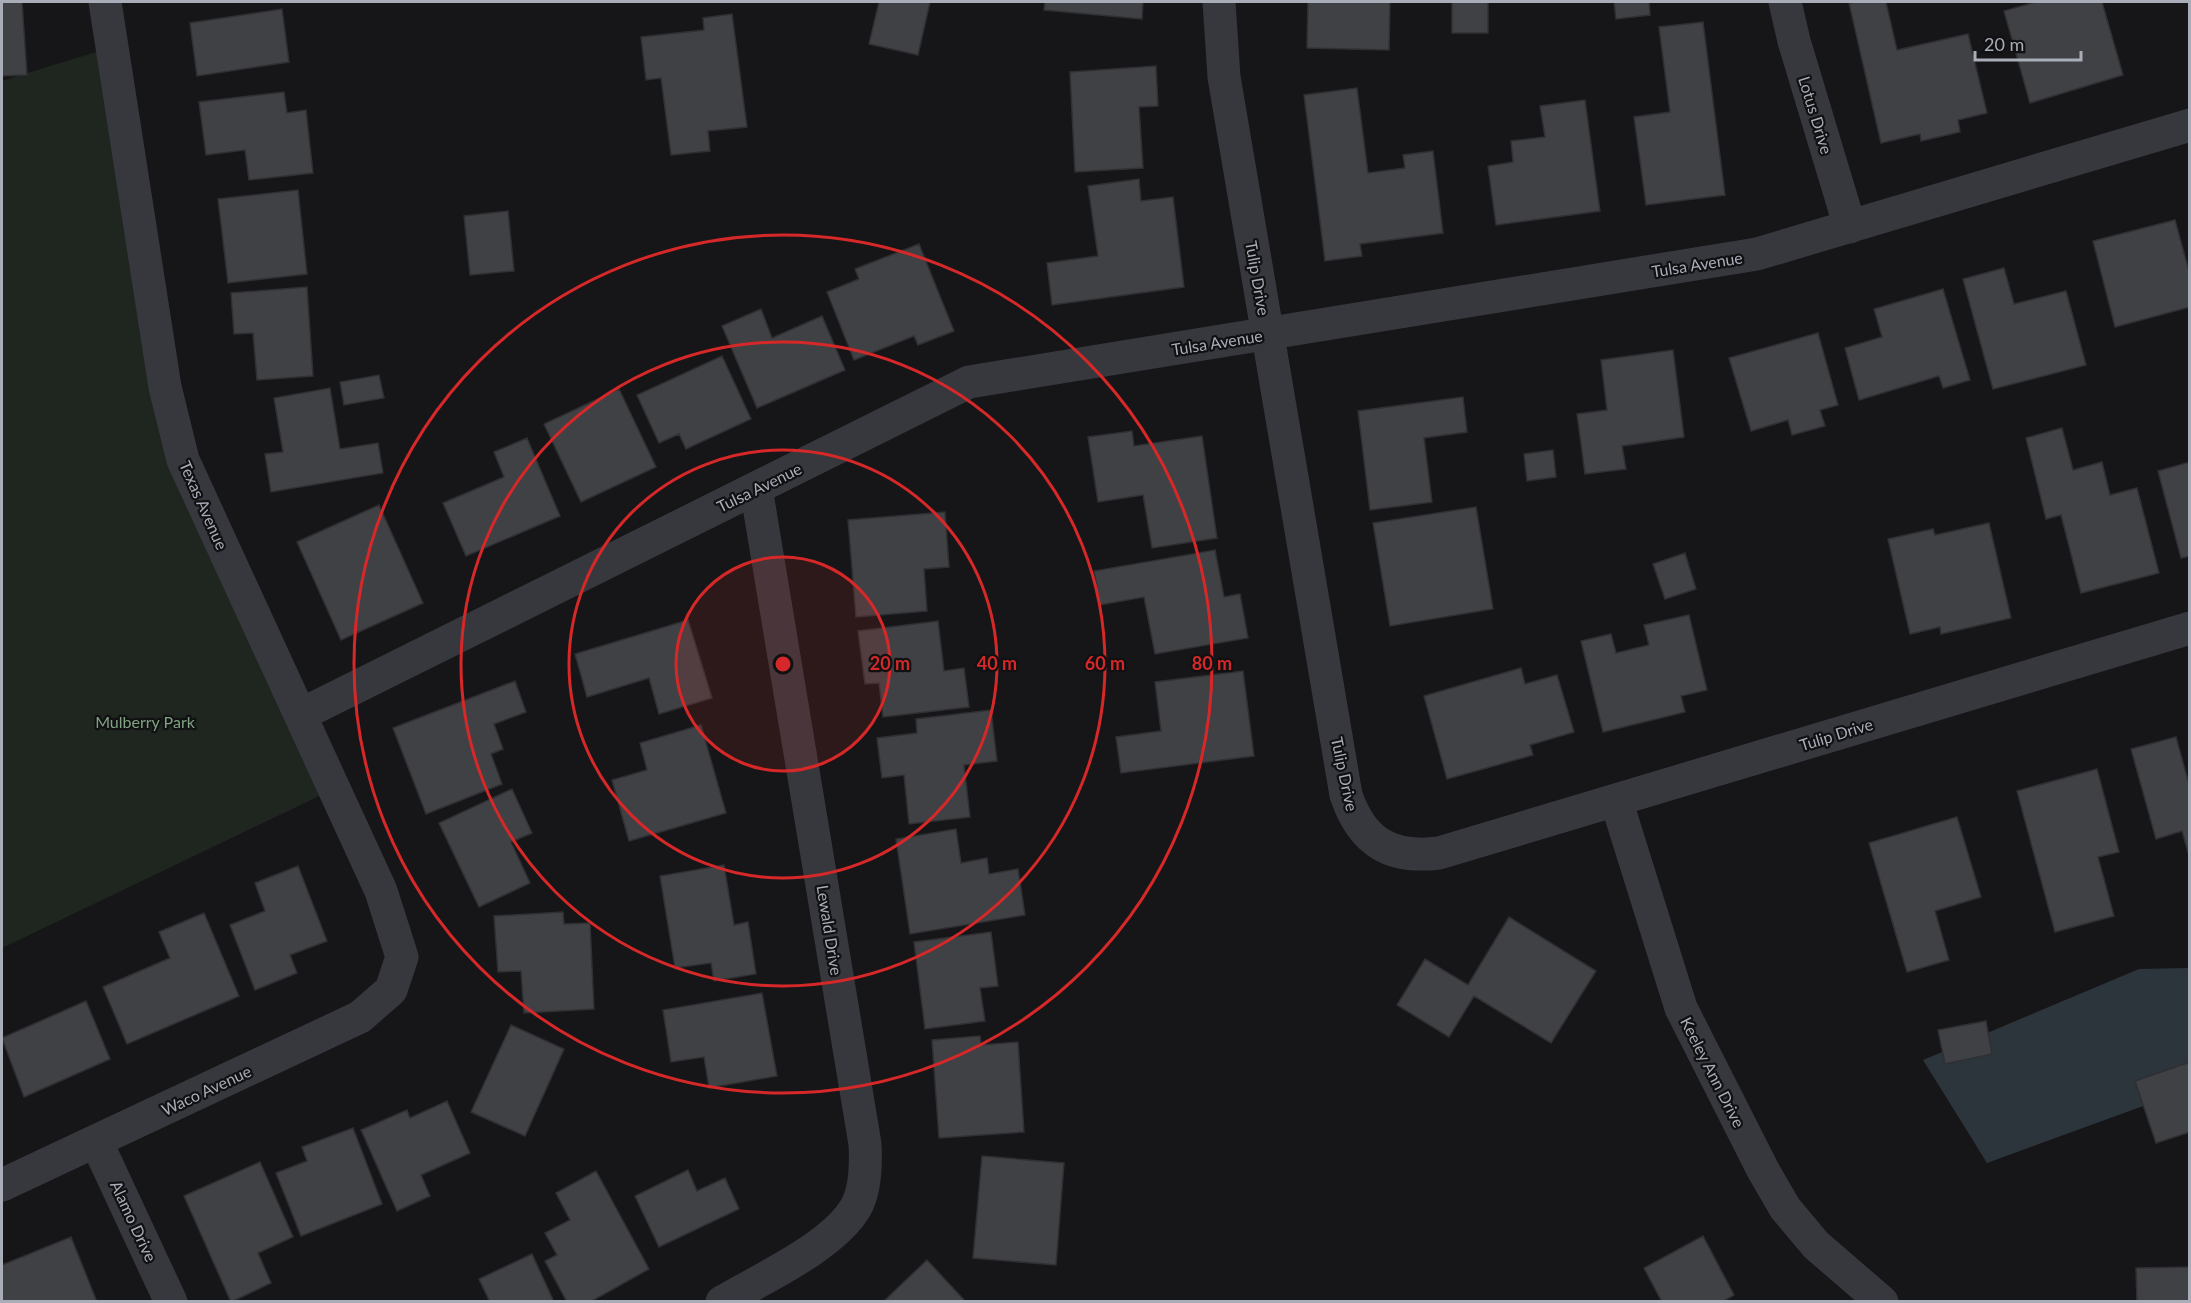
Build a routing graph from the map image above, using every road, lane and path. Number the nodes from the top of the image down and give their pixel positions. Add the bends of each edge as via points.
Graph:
1 (105, 2) edge
2 (1219, 2) edge
3 (1785, 2) edge
4 (2190, 125) edge
5 (1850, 227) junction
6 (1267, 334) junction
7 (756, 488) junction
8 (2190, 628) edge
9 (300, 715) junction
10 (1616, 800) junction
11 (395, 977) joint
12 (96, 1140) junction
13 (2, 1185) edge
14 (171, 1302) edge
15 (722, 1302) edge
16 (1882, 1302) edge

1 - 9 street, Texas Avenue via 165,387 183,460
2 - 6 street, Tulip Drive via 1224,77
3 - 5 street, Lotus Drive
4 - 5 street, Tulsa Avenue
5 - 6 street, Tulsa Avenue via 1757,254
6 - 7 street, Tulsa Avenue via 969,382
6 - 10 street, Tulip Drive via 1346,795 1354,817 1371,838 1392,850 1415,856 1439,853
7 - 9 street, Tulsa Avenue
7 - 15 street, Lewald Drive via 866,1168 856,1206 831,1237
8 - 10 street, Tulip Drive
9 - 11 street, Texas Avenue via 381,891 402,957
10 - 16 street, Keeley Ann Drive via 1681,1008 1763,1170 1785,1208 1816,1245
11 - 12 street, Waco Avenue via 391,990 360,1017
12 - 13 street, Waco Avenue
12 - 14 street, Alamo Drive

